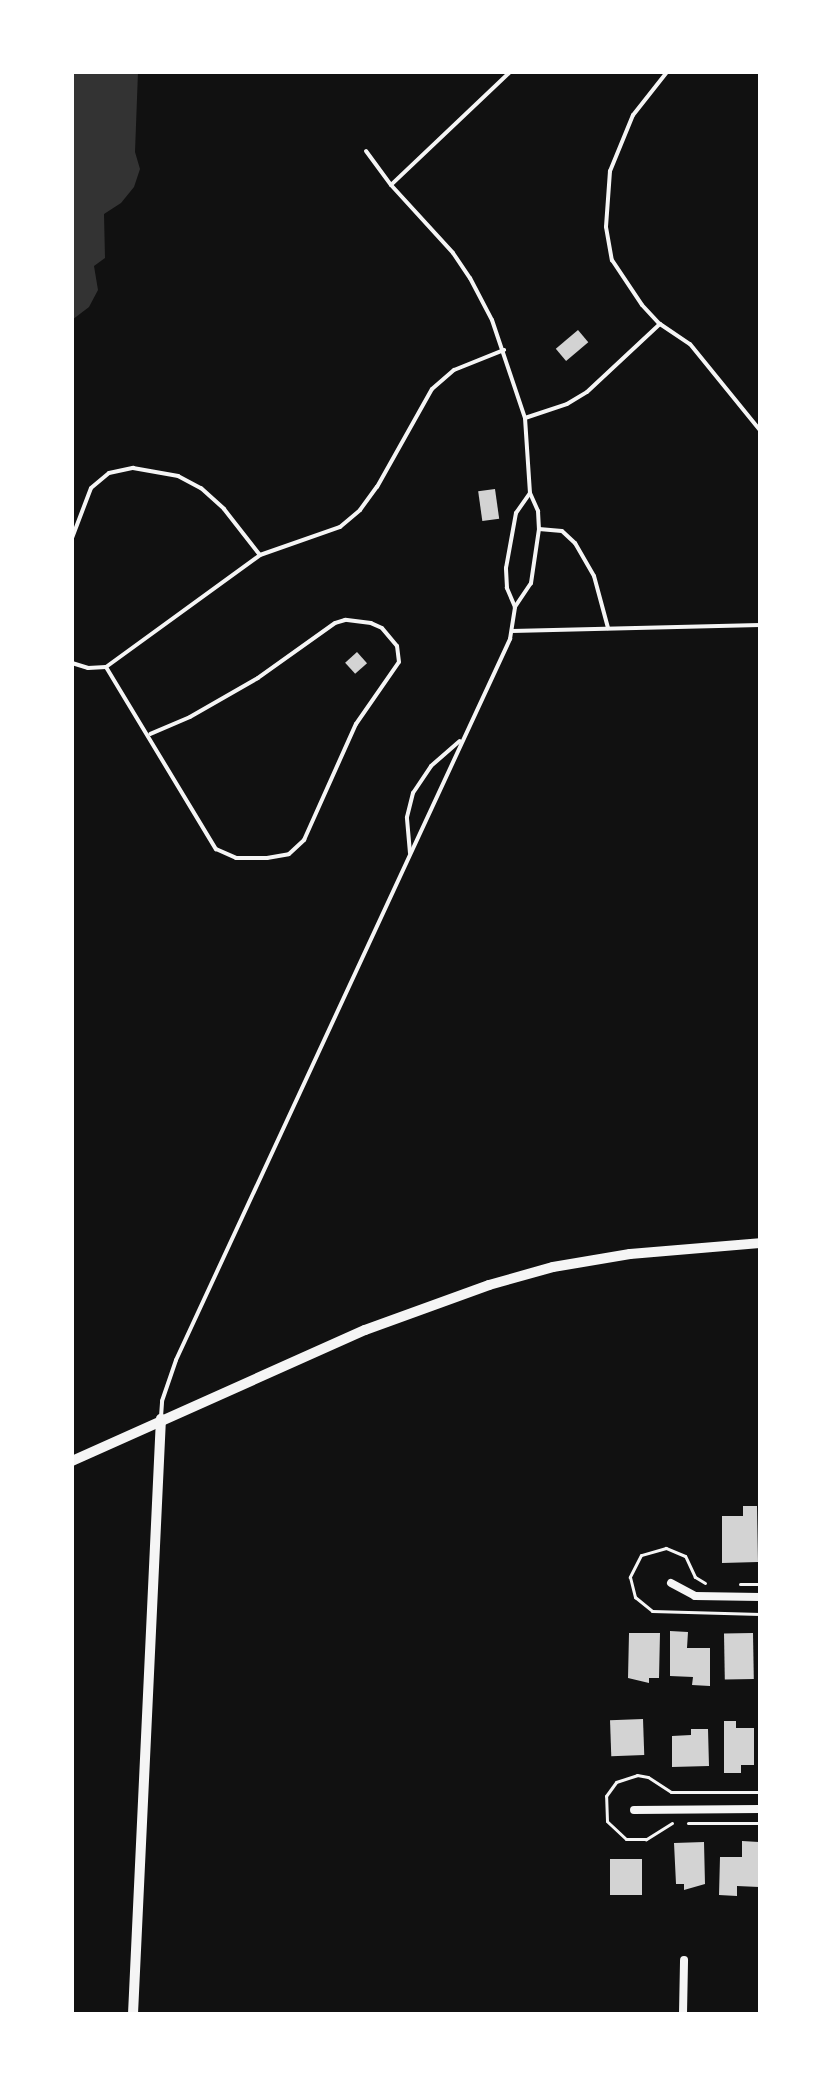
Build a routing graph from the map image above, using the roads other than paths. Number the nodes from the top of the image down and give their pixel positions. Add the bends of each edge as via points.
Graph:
1 (510, 72) edge
2 (667, 72) edge
3 (366, 151) dead end
4 (391, 185) junction
5 (660, 324) junction
6 (504, 350) junction
7 (525, 418) junction
8 (760, 430) edge
9 (530, 493) junction
10 (539, 529) junction
11 (72, 538) edge
12 (260, 555) junction
13 (515, 607) junction
14 (760, 625) edge
15 (608, 628) junction
16 (512, 631) junction
17 (72, 663) edge
18 (106, 667) junction
19 (150, 734) junction
20 (461, 740) junction
21 (410, 854) junction
22 (760, 1243) edge
23 (161, 1419) junction
24 (72, 1461) edge
25 (671, 1583) dead end
26 (760, 1597) edge
27 (760, 1809) edge
28 (634, 1810) dead end
29 (684, 1960) dead end
30 (133, 2014) edge
31 (683, 2014) edge

1 - 4 lane
2 - 5 lane via 622,135 605,211 612,260 629,290
3 - 4 lane
4 - 6 lane via 462,265
5 - 7 lane via 587,392
5 - 8 lane via 690,344
6 - 7 lane
6 - 12 lane via 454,370 432,389 377,487 350,519 330,533
7 - 9 lane
9 - 10 lane
9 - 13 lane via 516,513 506,568
10 - 13 lane via 531,583
10 - 15 lane via 562,531 575,543 594,576
11 - 12 lane via 91,488 109,473 133,468 178,476 201,488
12 - 18 lane
13 - 16 lane
14 - 15 lane
15 - 16 lane
16 - 20 lane
17 - 18 lane
18 - 19 lane
19 - 19 lane via 216,849 236,858 289,854 304,840 356,724 399,662 397,646 371,623 335,623 228,696
20 - 21 lane
20 - 21 lane via 431,766 413,793 407,817
21 - 23 lane via 176,1360
22 - 23 street via 667,1248 520,1275 420,1308
23 - 24 street
23 - 30 street
25 - 26 street via 695,1596
27 - 28 street
29 - 31 street

